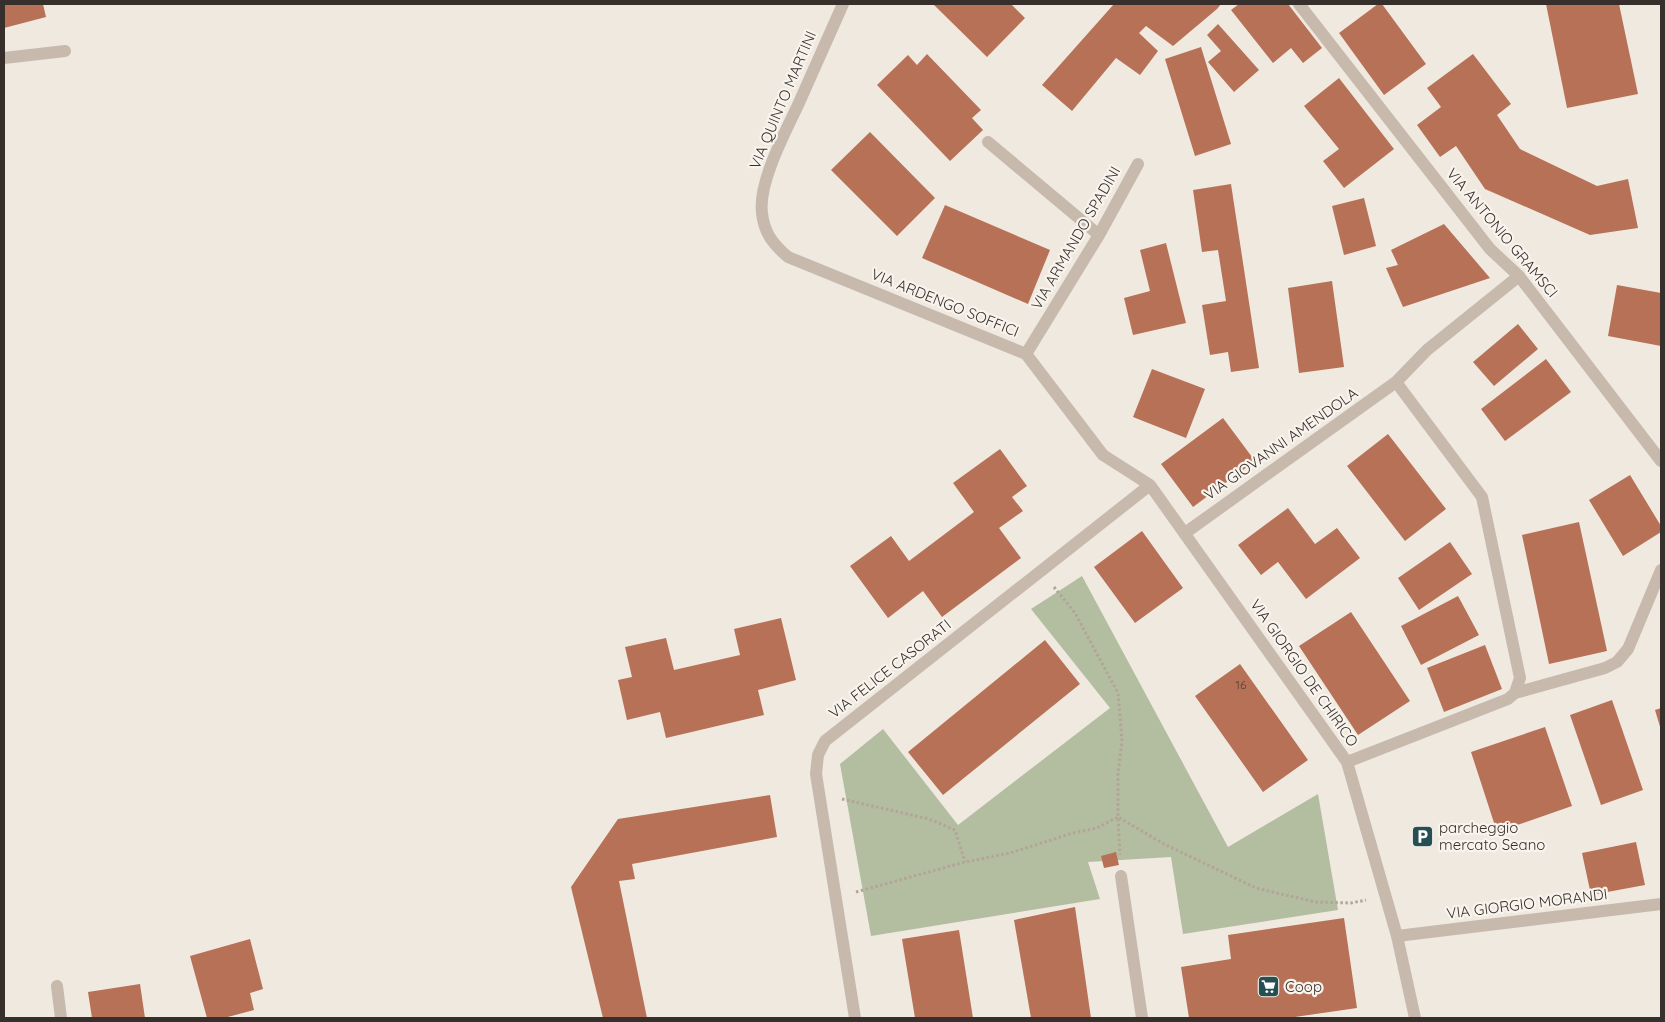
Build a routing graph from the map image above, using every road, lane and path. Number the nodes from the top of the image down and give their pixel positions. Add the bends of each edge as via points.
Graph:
1 (843, 4) edge
2 (1298, 4) edge
3 (65, 51) dead end
4 (4, 58) edge
5 (988, 142) dead end
6 (1138, 164) dead end
7 (761, 212) joint
8 (1099, 235) junction
9 (1519, 276) junction
10 (1026, 354) junction
11 (1396, 382) junction
12 (1661, 461) edge
13 (1150, 485) junction
14 (1185, 533) junction
15 (1661, 570) edge
16 (1041, 571) junction
17 (1515, 693) junction
18 (1346, 762) junction
19 (819, 794) junction
20 (1118, 817) junction
21 (965, 862) junction
22 (1121, 876) joint
23 (836, 898) junction
24 (1386, 898) junction
25 (1661, 904) edge
26 (1397, 936) junction
27 (57, 986) dead end
28 (62, 1018) edge
29 (855, 1018) edge
30 (1142, 1018) edge
31 (1415, 1018) edge

1 - 7 street, VIA QUINTO MARTINI via 775,156 765,183
2 - 9 street, VIA ANTONIO GRAMSCI via 1490,249
3 - 4 street
5 - 8 street
6 - 8 street, VIA ARMANDO SPADINI
7 - 10 street, VIA ARDENGO SOFFICI via 767,237 788,257
8 - 10 street, VIA ARMANDO SPADINI
9 - 11 street, VIA GIOVANNI AMENDOLA via 1427,350
9 - 12 street, VIA ANTONIO GRAMSCI
10 - 13 street, VIA ARDENGO SOFFICI via 1103,455
11 - 14 street, VIA GIOVANNI AMENDOLA
11 - 17 street via 1482,497 1520,678
13 - 14 street
13 - 16 street, VIA FELICE CASORATI
14 - 18 street, VIA GIORGIO DE CHIRICO
15 - 17 street via 1628,649 1618,662
16 - 19 street, VIA FELICE CASORATI via 825,741 818,755
16 - 20 path via 1075,613 1118,693 1122,740
17 - 18 street
18 - 24 street, VIA GIORGIO DE CHIRICO
19 - 21 path via 929,818 955,830
19 - 23 street, VIA FELICE CASORATI
20 - 21 path via 1097,828 1010,853
20 - 22 path
20 - 24 path via 1164,844 1256,888 1315,902 1351,903
21 - 23 path
22 - 30 street
23 - 29 street, VIA FELICE CASORATI
24 - 26 street, VIA GIORGIO DE CHIRICO
25 - 26 street, VIA GIORGIO MORANDI
26 - 31 street, VIA GIORGIO DE CHIRICO
27 - 28 street

